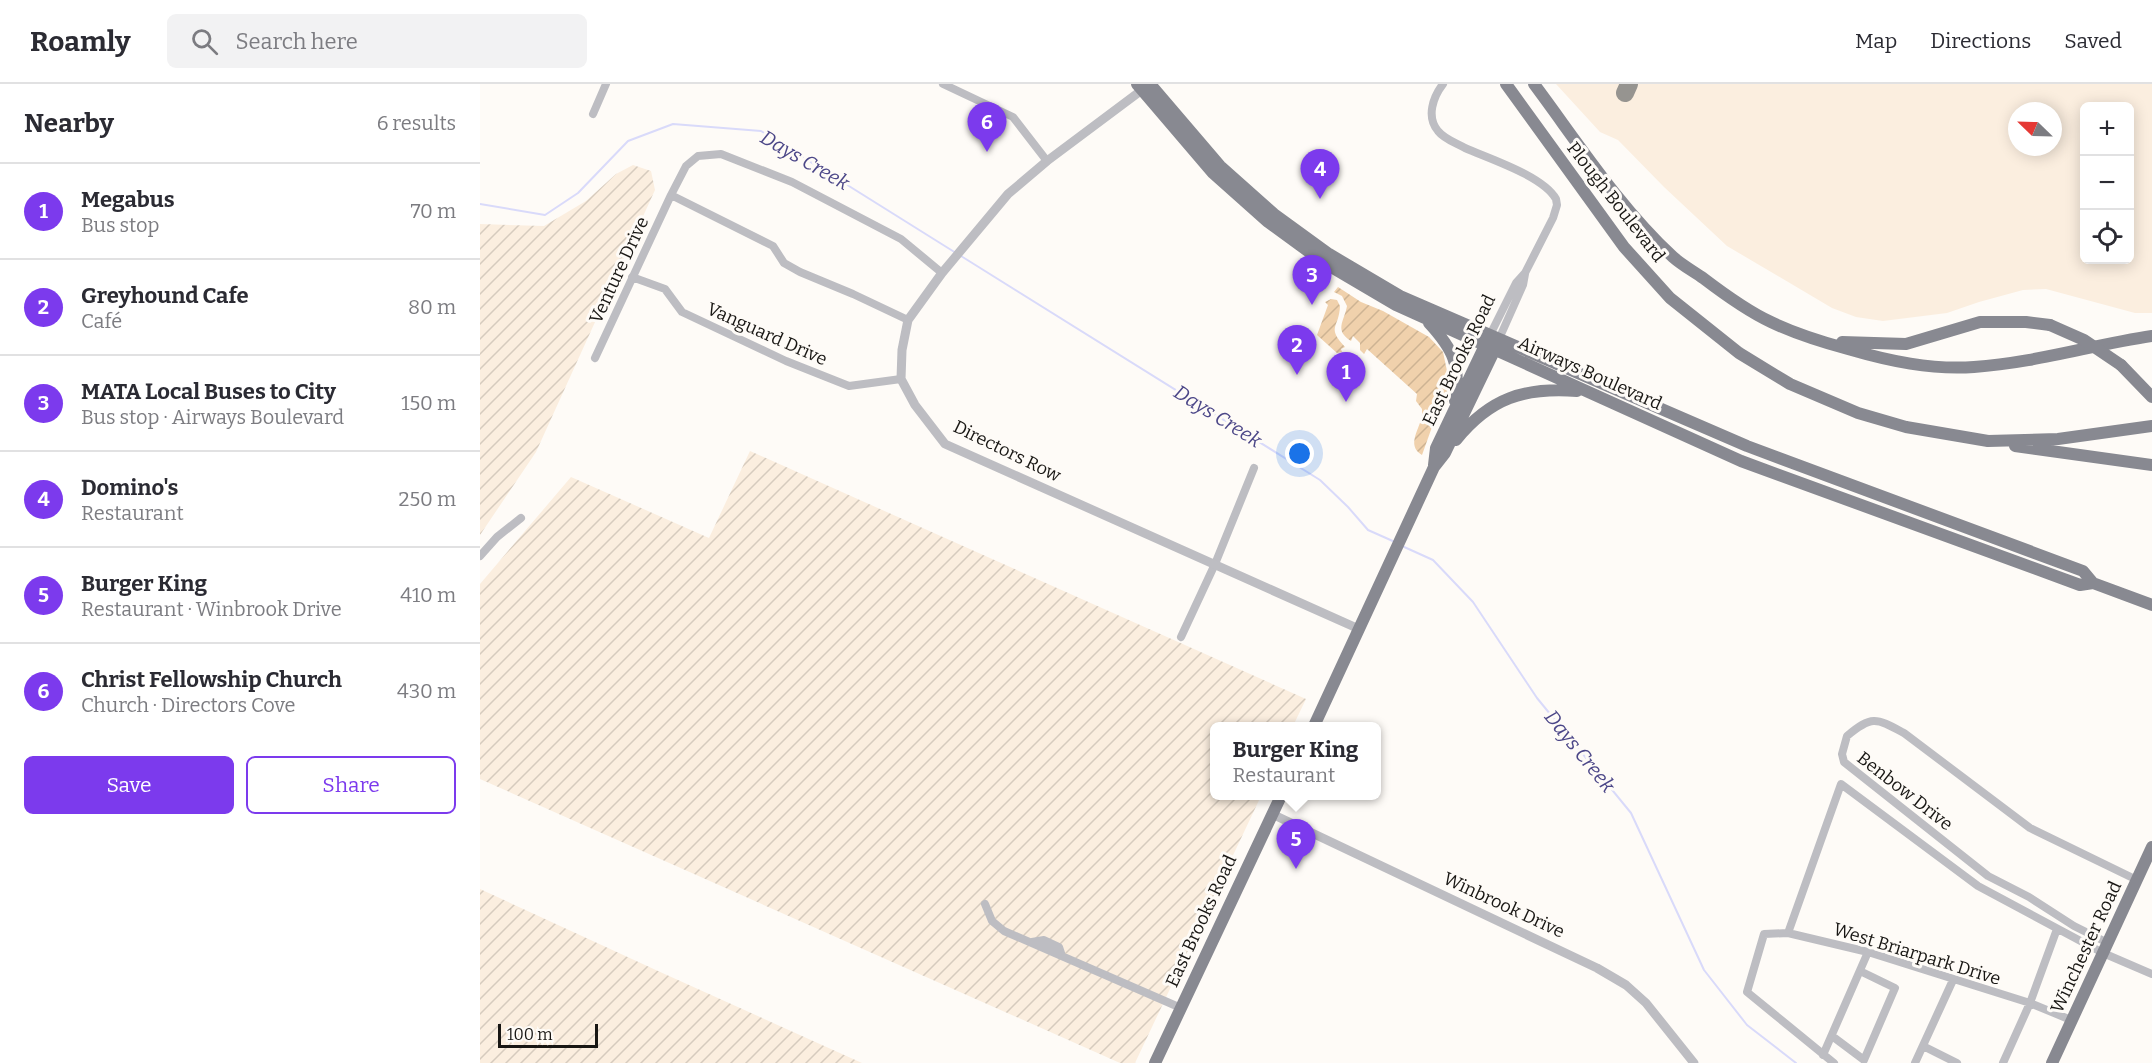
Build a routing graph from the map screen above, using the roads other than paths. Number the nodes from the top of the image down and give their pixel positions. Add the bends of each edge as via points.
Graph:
1 (606, 84) edge
2 (943, 84) edge
3 (1443, 84) edge
4 (1506, 84) edge
5 (1534, 84) edge
6 (1143, 86) edge
7 (593, 114) dead end
8 (1047, 161) junction
9 (671, 195) junction
10 (946, 269) junction
11 (632, 277) junction
12 (1389, 296) junction
13 (1424, 318) junction
14 (908, 320) junction
15 (2152, 336) edge
16 (1492, 342) junction
17 (1823, 342) junction
18 (595, 358) dead end
19 (902, 379) junction
20 (1586, 392) junction
21 (2152, 397) edge
22 (1452, 412) junction
23 (2152, 426) edge
24 (1988, 441) junction
25 (1445, 453) junction
26 (2152, 465) edge
27 (1434, 466) junction
28 (1254, 468) dead end
29 (521, 518) dead end
30 (480, 556) edge
31 (1215, 564) junction
32 (2093, 583) junction
33 (2152, 605) edge
34 (1359, 629) junction
35 (1182, 637) dead end
36 (1316, 722) edge
37 (1279, 800) edge
38 (1272, 814) junction
39 (2152, 847) edge
40 (2137, 880) junction
41 (985, 904) dead end
42 (2057, 929) junction
43 (1788, 933) junction
44 (1031, 942) junction
45 (2106, 948) junction
46 (1868, 952) junction
47 (1062, 956) junction
48 (1860, 971) junction
49 (2152, 974) edge
50 (1953, 980) junction
51 (2030, 1003) junction
52 (1181, 1008) junction
53 (2072, 1020) junction
54 (1832, 1036) junction
55 (1923, 1046) junction
56 (1823, 1055) junction
57 (1155, 1063) edge
58 (1694, 1063) edge
59 (1834, 1063) edge
60 (1915, 1063) edge
61 (1957, 1063) edge
62 (2003, 1063) edge
63 (2052, 1063) edge

1 - 7 street
2 - 8 street via 1013,117
3 - 16 street, East Brooks Road via 1434,100 1432,119 1438,132 1542,184 1556,199 1555,212 1525,273 1516,283
4 - 24 main road, Plough Boulevard via 1624,247 1670,298 1738,353 1790,384 1858,413 1906,427
5 - 17 main road, Plough Boulevard via 1623,204 1674,258 1770,322
6 - 8 street, Directors Row
6 - 12 main road, Airways Boulevard via 1213,173 1268,222 1323,262
8 - 10 street, Directors Row via 1008,194
9 - 10 street, Venture Drive via 686,166 698,156 722,154 792,182 901,239
9 - 11 street, Venture Drive
9 - 14 street via 773,246 784,263 800,272
10 - 14 street, Directors Row
11 - 18 street, Venture Drive
11 - 19 street, Vanguard Drive via 665,289 682,312 849,386
12 - 13 main road, Airways Boulevard
12 - 16 main road, Airways Boulevard
13 - 16 main road, Airways Boulevard
13 - 22 main road via 1446,343 1455,361 1458,384
14 - 19 street, Directors Row
15 - 17 main road, Plough Boulevard via 2050,357 1972,367 1906,363
16 - 20 main road, Airways Boulevard
16 - 22 main road, East Brooks Road
16 - 25 main road, East Brooks Road
16 - 32 main road, Airways Boulevard via 1746,446 2083,572
17 - 21 main road, bridge via 1906,344 1980,322 2050,325 2084,340 2121,365
19 - 31 street, Directors Row via 915,405 945,444
20 - 25 main road via 1542,390 1504,400 1471,423
20 - 32 main road, Airways Boulevard via 1752,465 2080,585
22 - 27 main road, East Brooks Road via 1436,448
23 - 24 main road, Plough Boulevard via 2058,439
24 - 26 main road
25 - 27 main road, East Brooks Road
27 - 34 main road, East Brooks Road
28 - 31 street
29 - 30 street
31 - 34 street, Directors Row
31 - 35 street
32 - 33 main road, Airways Boulevard
34 - 36 main road, East Brooks Road
37 - 38 main road, East Brooks Road
38 - 52 main road, East Brooks Road
38 - 58 street, Winbrook Drive via 1598,968 1646,1003
39 - 40 main road, Winchester Road
40 - 45 main road, Winchester Road
40 - 45 street, Benbow Drive via 2030,828 1904,733 1882,721 1869,721 1846,736 1844,762 1988,876 2029,897
41 - 44 street via 998,927
42 - 43 street via 1978,886 1841,784
42 - 45 street
42 - 51 street
43 - 46 street, West Briarpark Drive
43 - 56 street via 1764,934 1747,992
44 - 47 street via 1039,951
44 - 47 street via 1044,940 1059,947
45 - 49 street
45 - 53 main road, Winchester Road
46 - 48 street
46 - 50 street, West Briarpark Drive
47 - 52 street
48 - 54 street
48 - 54 street via 1895,988 1864,1060
50 - 51 street, West Briarpark Drive
50 - 55 street
51 - 53 street, West Briarpark Drive
51 - 62 street
52 - 57 main road, East Brooks Road
53 - 63 main road, Winchester Road
54 - 56 street
55 - 60 street
55 - 61 street
56 - 59 street

